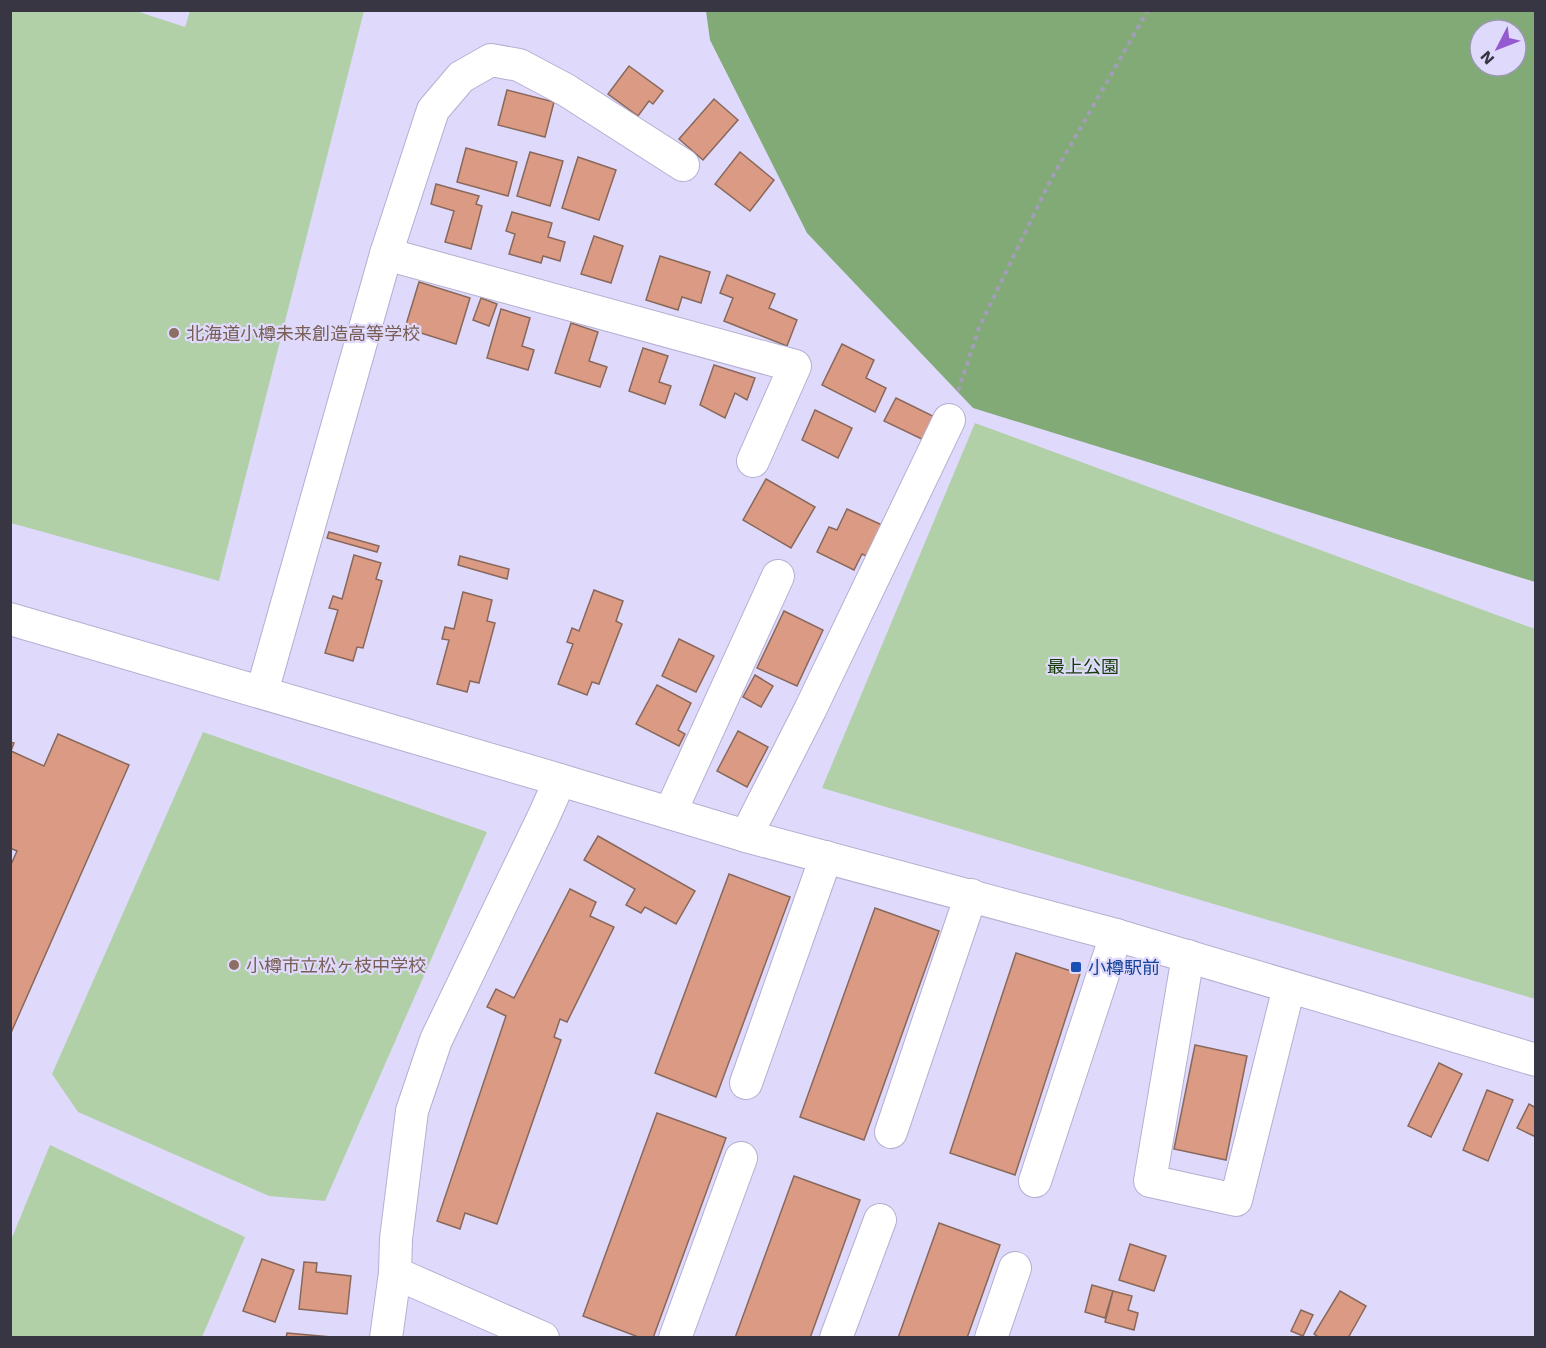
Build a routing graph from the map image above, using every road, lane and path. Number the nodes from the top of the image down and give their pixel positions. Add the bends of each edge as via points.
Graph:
1 (1148, 10) edge
2 (683, 165) dead end
3 (386, 254) junction
4 (949, 420) joint
5 (753, 461) dead end
6 (778, 576) dead end
7 (10, 619) edge
8 (262, 692) junction
9 (560, 780) junction
10 (670, 813) junction
11 (746, 836) junction
12 (826, 856) junction
13 (971, 895) junction
14 (1116, 934) junction
15 (1188, 956) junction
16 (1289, 987) junction
17 (1536, 1060) edge
18 (746, 1083) dead end
19 (891, 1132) dead end
20 (741, 1158) dead end
21 (1035, 1181) dead end
22 (880, 1220) dead end
23 (1015, 1268) dead end
24 (395, 1273) junction
25 (386, 1338) edge
26 (543, 1338) edge
27 (675, 1338) edge
28 (836, 1338) edge
29 (991, 1338) edge

1 - 4 path via 1049,183 979,328
2 - 3 street via 566,90 519,65 491,60 461,77 433,110
3 - 5 street via 795,366
3 - 8 street
4 - 11 street
6 - 10 street
7 - 8 street
8 - 9 street
9 - 10 street
9 - 24 street via 432,1050 412,1111
10 - 11 street
11 - 12 street
12 - 13 street
12 - 18 street
13 - 14 street
13 - 19 street
14 - 15 street
14 - 21 street
15 - 16 street
15 - 16 street via 1150,1181 1236,1200
16 - 17 street
20 - 27 street
22 - 28 street
23 - 29 street
24 - 25 street
24 - 26 street

